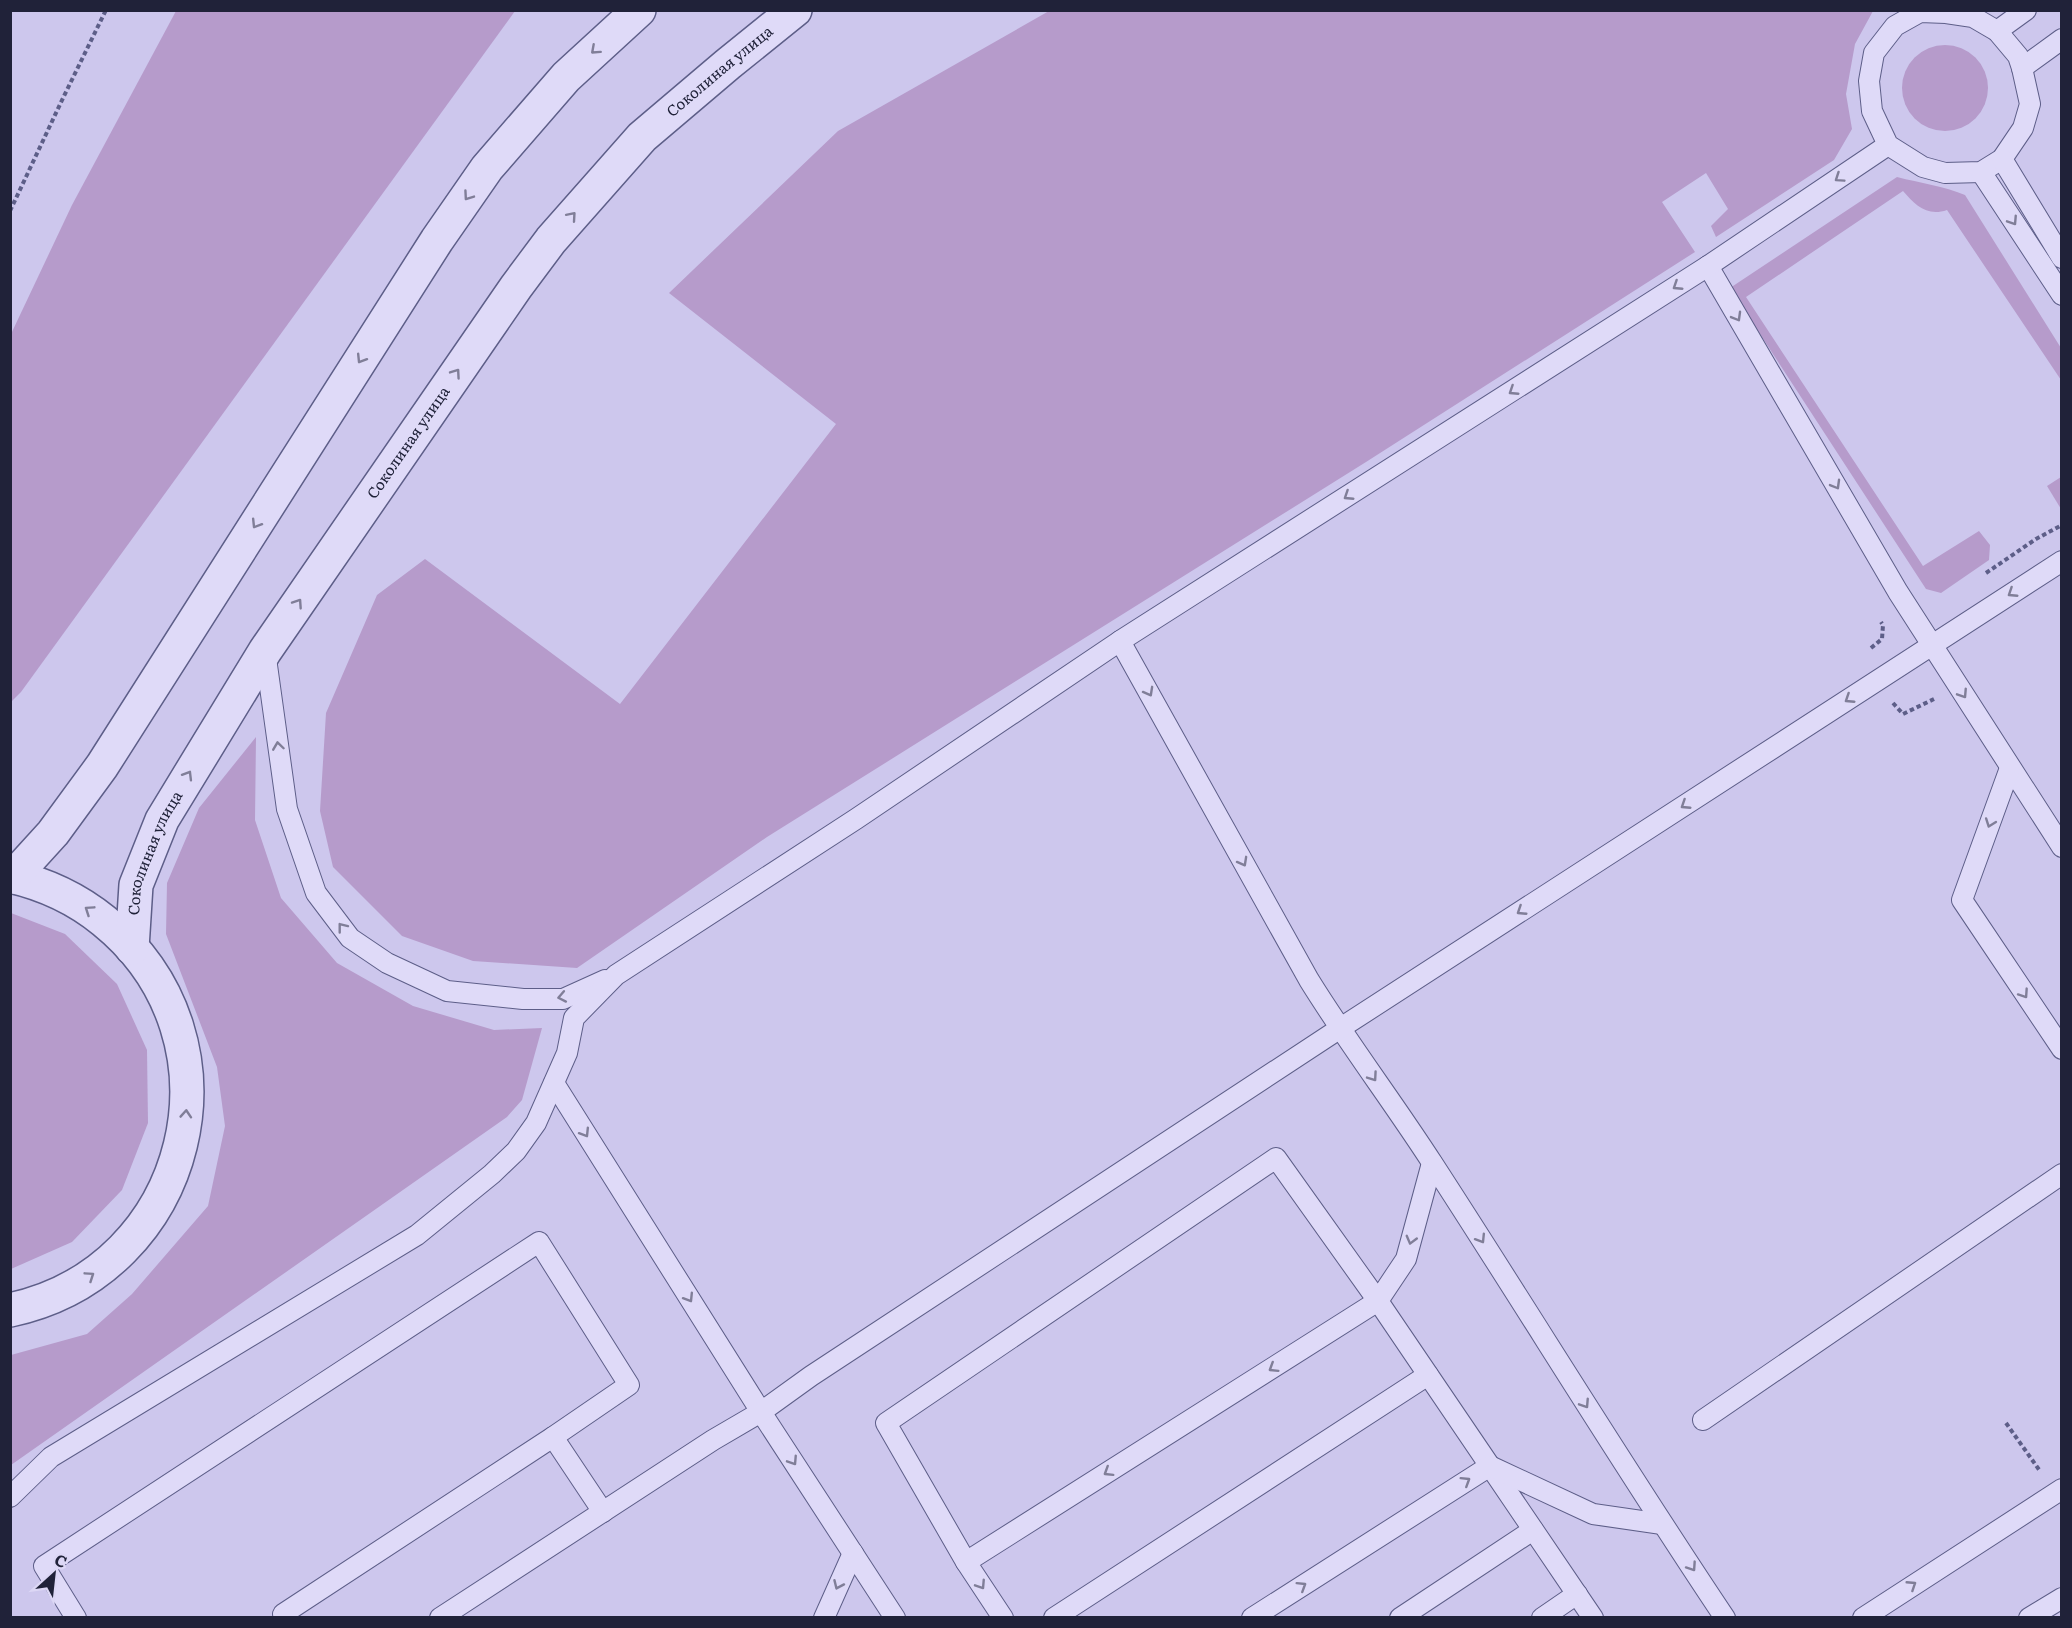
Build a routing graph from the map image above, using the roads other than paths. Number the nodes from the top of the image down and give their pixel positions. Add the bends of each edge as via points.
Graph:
1 (639, 10) edge
2 (795, 10) edge
3 (2026, 10) edge
4 (1997, 31) junction
5 (2061, 39) edge
6 (2022, 68) junction
7 (1888, 145) junction
8 (2002, 159) junction
9 (1981, 172) junction
10 (2061, 258) edge
11 (1708, 267) junction
12 (2061, 296) edge
13 (2061, 561) edge
14 (1120, 641) junction
15 (1932, 645) junction
16 (265, 651) junction
17 (2010, 768) junction
18 (2061, 847) edge
19 (12, 877) edge
20 (132, 948) junction
21 (616, 975) junction
22 (1339, 1029) junction
23 (2061, 1049) edge
24 (554, 1083) junction
25 (1432, 1163) junction
26 (2061, 1174) edge
27 (1378, 1301) junction
28 (10, 1310) edge
29 (1428, 1375) junction
30 (761, 1412) junction
31 (1703, 1420) dead end
32 (553, 1437) junction
33 (1490, 1466) junction
34 (2059, 1491) edge
35 (10, 1497) edge
36 (603, 1512) junction
37 (1662, 1524) junction
38 (1533, 1530) junction
39 (853, 1553) junction
40 (966, 1562) junction
41 (1577, 1594) junction
42 (2061, 1598) edge
43 (282, 1616) edge
44 (76, 1617) edge
45 (440, 1617) edge
46 (824, 1617) edge
47 (895, 1617) edge
48 (1002, 1617) edge
49 (1054, 1617) edge
50 (1252, 1617) edge
51 (1400, 1617) edge
52 (1542, 1617) edge
53 (1593, 1617) edge
54 (1725, 1617) edge
55 (1863, 1617) edge
56 (2029, 1617) edge

1 -> 19 street via 566,77 488,168 437,240 102,766 53,833
16 -> 2 street, Соколиная улица via 551,240 642,137
3 - 4 lane
4 - 6 lane via 2018,56
4 - 7 lane via 1973,17 1946,13 1920,12 1895,26 1874,53 1869,81 1872,111
5 - 6 lane
6 - 8 lane via 2030,104 2023,128
7 - 9 lane via 1923,167 1945,173
7 -> 11 lane
8 - 9 lane
8 - 10 lane
9 -> 12 lane
11 -> 14 lane
11 -> 15 lane
13 -> 15 lane
14 - 21 lane
14 -> 22 lane
15 -> 17 lane
15 -> 22 lane
20 -> 16 street, Соколиная улица via 136,885 162,820
21 -> 16 lane via 563,999 447,991 387,963 350,938 316,893 287,809
17 - 18 lane
17 -> 23 lane via 1962,900
20 -> 19 street via 78,903 36,883
28 -> 20 street via 64,1292 109,1263 146,1223 172,1176 185,1123 185,1060 163,992
21 - 24 lane via 574,1018 567,1053
22 -> 25 lane
22 - 30 lane
24 -> 30 lane
24 - 35 lane via 536,1123 516,1151 417,1236 51,1457
25 -> 27 lane via 1406,1259
25 -> 37 lane
26 - 31 lane
27 - 29 lane
27 -> 40 lane
27 - 40 lane via 1276,1158 886,1423
29 - 33 lane
29 - 49 lane
30 - 36 lane
30 -> 39 lane
32 - 36 lane
32 - 43 lane
32 - 44 lane via 629,1385 539,1242 44,1566
33 - 37 lane via 1593,1514
33 - 38 lane
50 -> 33 lane
55 -> 34 lane
36 - 45 lane
37 -> 54 lane
38 - 41 lane
38 - 51 lane
39 -> 46 lane
39 - 47 lane
40 -> 48 lane
41 - 52 lane
41 - 53 lane
42 - 56 lane

